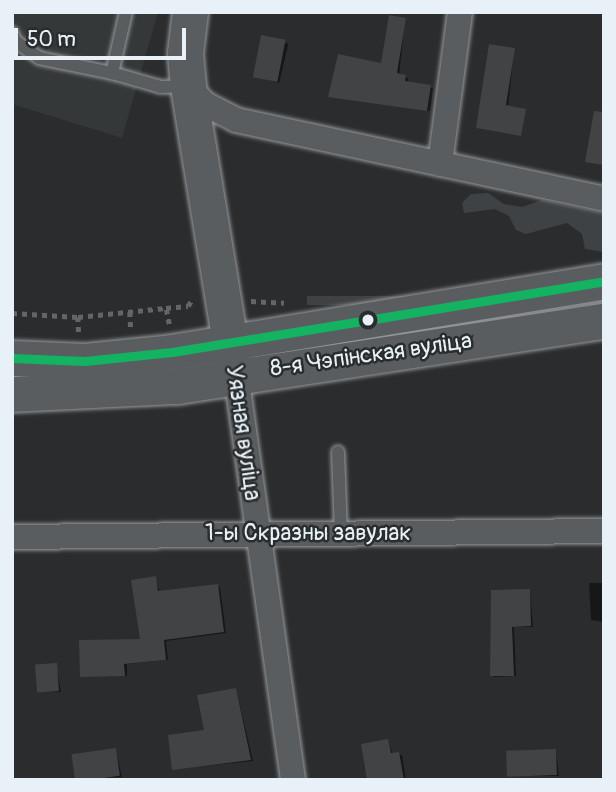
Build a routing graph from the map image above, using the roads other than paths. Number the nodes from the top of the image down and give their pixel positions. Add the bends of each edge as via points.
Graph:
1 (126, 12) edge
2 (190, 12) edge
3 (460, 12) edge
4 (12, 33) edge
5 (111, 73) junction
6 (188, 86) junction
7 (439, 164) junction
8 (604, 199) edge
9 (604, 281) edge
10 (604, 321) edge
11 (230, 339) junction
12 (12, 358) edge
13 (236, 374) junction
14 (12, 394) edge
15 (338, 452) dead end
16 (604, 531) edge
17 (257, 533) junction
18 (341, 533) junction
19 (12, 537) edge
20 (293, 780) edge

1 - 5 lane
2 - 6 main road, Уязная вуліца via 185,53
3 - 7 street
4 - 5 lane via 15,41 39,58
5 - 6 lane via 161,87
6 - 7 street via 205,104 236,120
6 - 11 main road, Уязная вуліца
7 - 8 street
9 - 11 main road, 8-я Чэпінская вуліца
10 - 13 main road, 8-я Чэпінская вуліца
11 - 12 main road, 8-я Чэпінская вуліца via 172,352 85,361
11 - 13 main road, Уязная вуліца
13 - 14 main road, 8-я Чэпінская вуліца via 177,386
13 - 17 street, Уязная вуліца
15 - 18 lane
16 - 18 street, 1-ы Скразны завулак
17 - 18 street, 1-ы Скразны завулак
17 - 19 street, 1-ы Скразны завулак
17 - 20 street, Уязная вуліца

